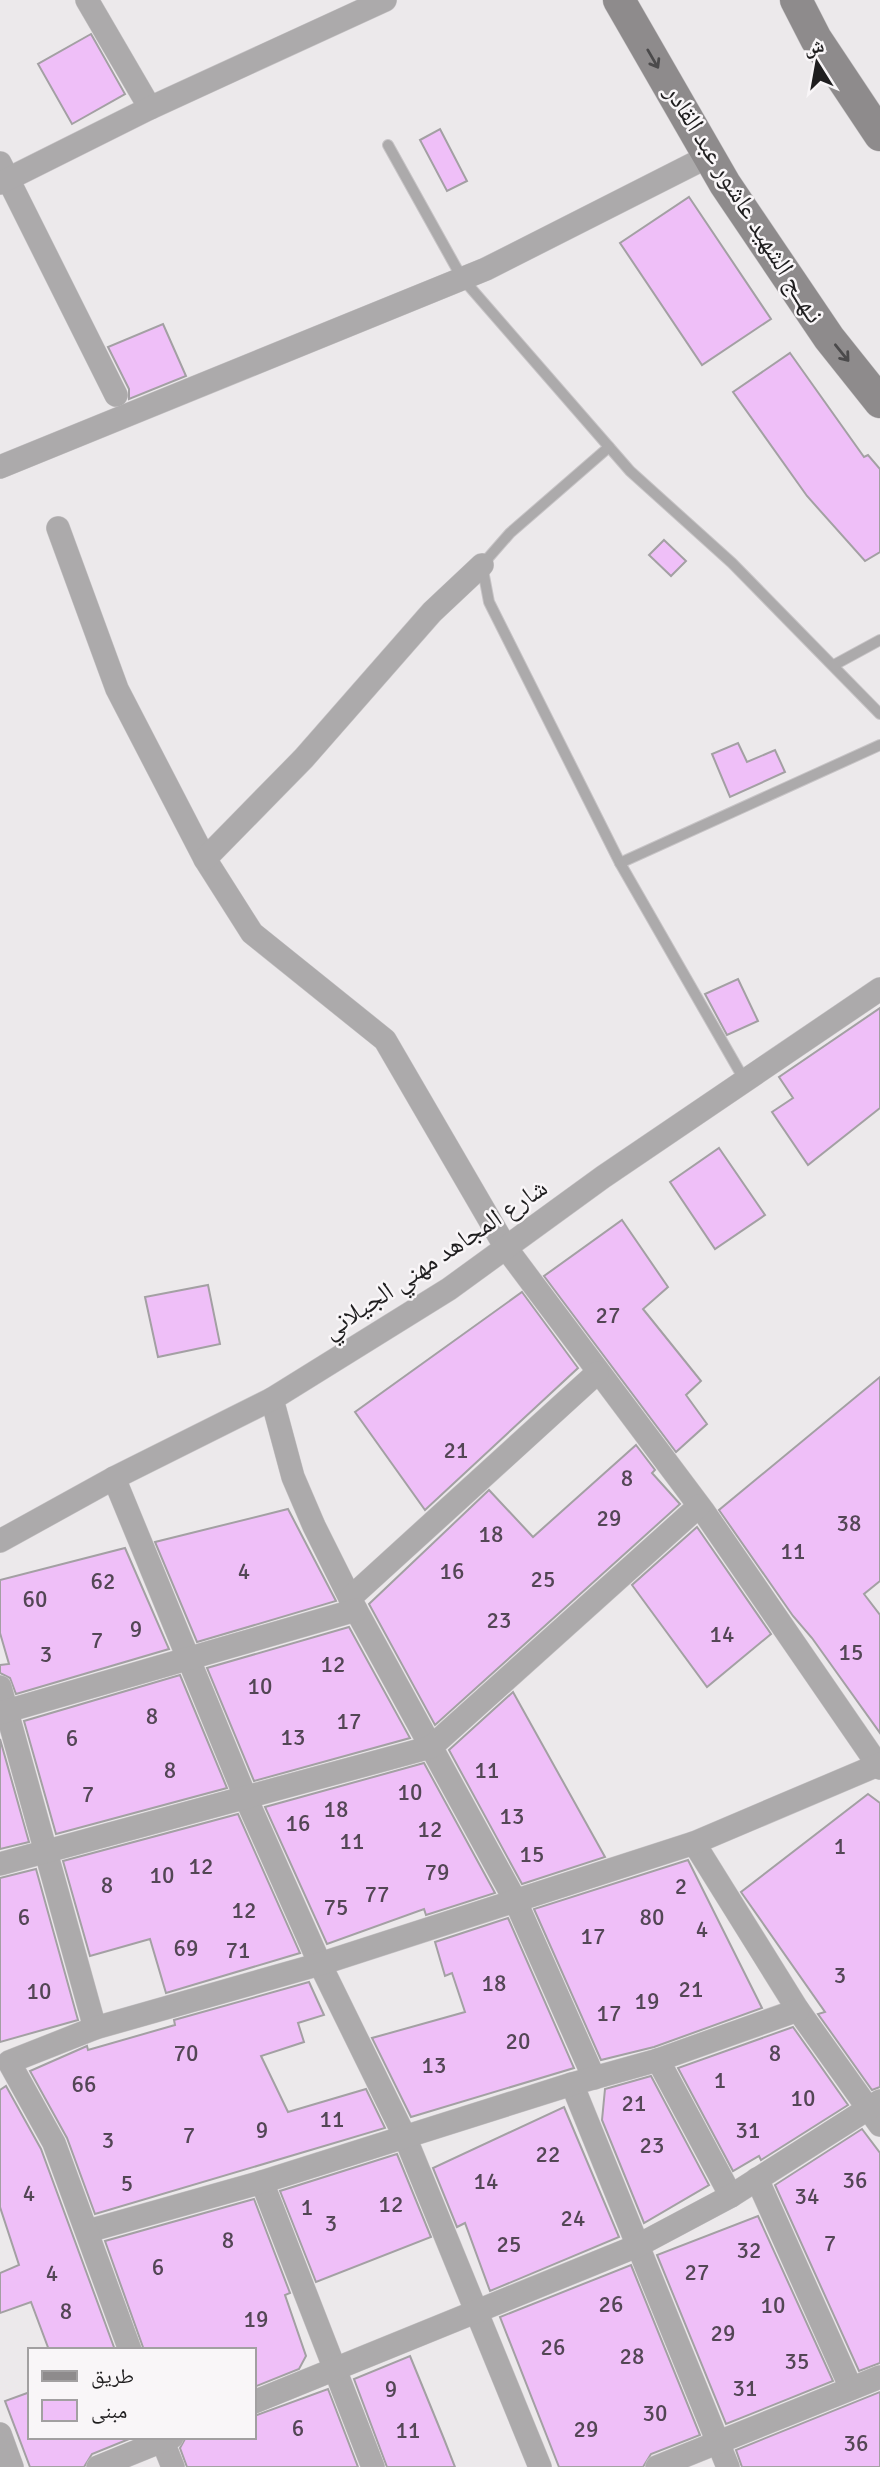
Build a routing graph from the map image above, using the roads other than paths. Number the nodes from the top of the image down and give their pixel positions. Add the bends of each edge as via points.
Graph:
1 (87, 0) edge
2 (385, 0) edge
3 (619, 0) edge
4 (796, 0) edge
5 (150, 108) junction
6 (880, 135) edge
7 (388, 145) dead end
8 (709, 156) junction
9 (3, 175) edge
10 (462, 278) junction
11 (116, 395) dead end
12 (880, 402) edge
13 (609, 447) junction
14 (0, 467) edge
15 (58, 528) dead end
16 (482, 565) junction
17 (880, 640) edge
18 (834, 665) junction
19 (880, 714) edge
20 (880, 745) edge
21 (205, 859) junction
22 (620, 863) junction
23 (880, 989) edge
24 (745, 1081) junction
25 (506, 1248) junction
26 (597, 1373) junction
27 (272, 1399) junction
28 (114, 1478) junction
29 (699, 1506) junction
30 (0, 1541) edge
31 (353, 1604) junction
32 (189, 1660) junction
33 (0, 1687) edge
34 (4, 1713) edge
35 (431, 1746) junction
36 (879, 1766) edge
37 (245, 1796) junction
38 (694, 1843) junction
39 (46, 1852) junction
40 (0, 1864) edge
41 (514, 1900) junction
42 (320, 1964) junction
43 (798, 2010) junction
44 (95, 2028) junction
45 (658, 2060) junction
46 (5, 2065) edge
47 (594, 2078) junction
48 (572, 2084) junction
49 (876, 2112) edge
50 (405, 2137) junction
51 (757, 2179) junction
52 (262, 2182) junction
53 (731, 2196) junction
54 (88, 2231) junction
55 (637, 2246) junction
56 (477, 2311) junction
57 (129, 2348) edge
58 (332, 2367) junction
59 (880, 2377) edge
60 (851, 2388) junction
61 (256, 2401) edge
62 (0, 2434) edge
63 (165, 2439) edge
64 (718, 2442) junction
65 (12, 2467) edge
66 (98, 2467) edge
67 (173, 2467) edge
68 (373, 2467) edge
69 (540, 2467) edge
70 (656, 2467) edge
71 (728, 2467) edge

1 - 5 street
2 - 5 street
3 -> 8 main road, نـهــج الشهيد عاشور عبد القادر
4 - 6 main road via 816,39
5 - 9 street
7 - 10 lane
8 - 10 street
8 -> 12 main road, نـهــج الشهيد عاشور عبد القادر via 829,338
9 - 11 street
10 - 13 lane
10 - 14 street
13 - 16 lane via 510,533
13 - 18 lane
15 - 21 street via 117,689
16 - 21 street via 432,612 304,758
16 - 22 lane via 489,602 507,642
17 - 18 lane
18 - 19 lane
20 - 22 lane
21 - 25 street via 252,933 386,1041
22 - 24 lane
23 - 24 street, شارع المجاهد مهني الجيلاني
24 - 25 street, شارع المجاهد مهني الجيلاني
25 - 26 street
25 - 27 street, شارع المجاهد مهني الجيلاني via 449,1289
26 - 29 street
26 - 31 street
27 - 28 street, شارع المجاهد مهني الجيلاني
27 - 31 street via 292,1477
28 - 30 street, شارع المجاهد مهني الجيلاني
28 - 32 street
29 - 35 street
29 - 36 street
31 - 32 street
31 - 35 street
32 - 34 street
32 - 37 street
33 - 34 street
34 - 39 street
35 - 37 street
35 - 41 street
36 - 38 street
37 - 39 street
37 - 42 street
38 - 41 street
38 - 43 street
39 - 40 street
39 - 44 street
41 - 42 street
41 - 47 street
42 - 44 street
42 - 50 street
43 - 45 street
43 - 49 street
44 - 46 street
45 - 47 street
45 - 53 street
46 - 54 street via 54,2143
47 - 48 street
48 - 50 street
48 - 55 street
49 - 51 street
50 - 52 street
50 - 56 street
51 - 53 street
51 - 60 street
52 - 54 street
52 - 58 street
53 - 55 street
54 - 57 street
55 - 56 street
55 - 64 street
56 - 58 street
56 - 69 street
58 - 61 street
58 - 68 street
59 - 60 street
60 - 64 street
62 - 65 street
63 - 66 street
63 - 67 street
64 - 70 street
64 - 71 street

